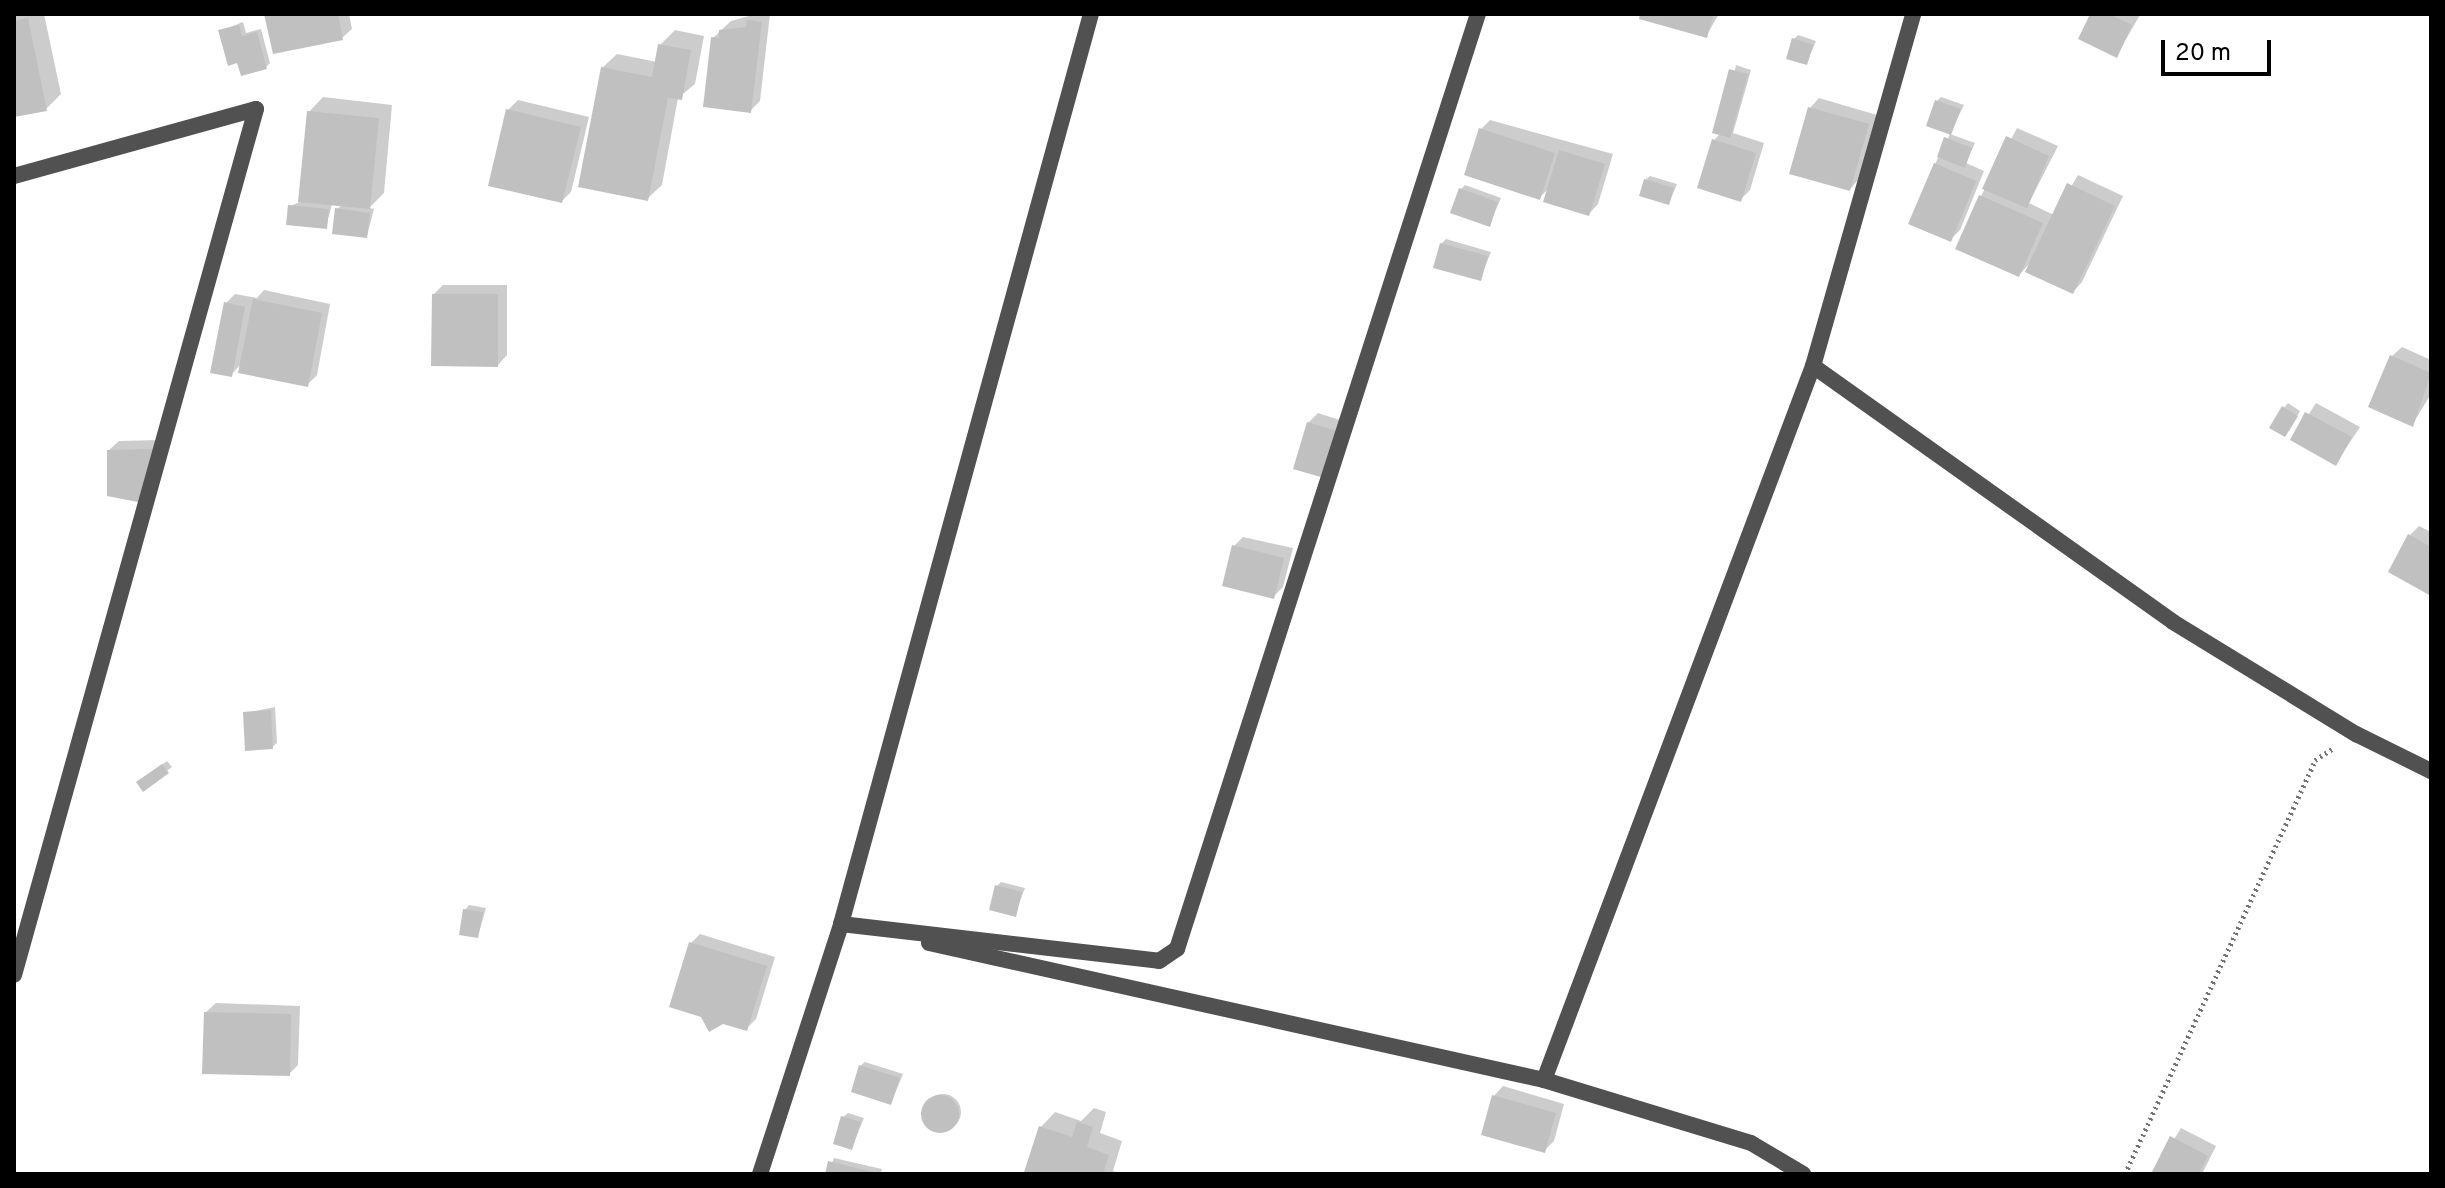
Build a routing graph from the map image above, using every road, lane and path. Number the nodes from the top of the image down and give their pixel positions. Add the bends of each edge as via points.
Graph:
1 (1091, 14) edge
2 (1478, 14) edge
3 (1913, 14) edge
4 (14, 176) edge
5 (1813, 366) junction
6 (2356, 734) junction
7 (2431, 771) edge
8 (841, 924) junction
9 (14, 975) edge
10 (1544, 1080) junction
11 (760, 1174) edge
12 (1803, 1174) edge
13 (2125, 1174) edge

1 - 8 street
2 - 8 street via 1177,949 1159,961
3 - 5 street
4 - 9 street via 256,109
5 - 6 street via 2173,622
5 - 10 street
6 - 7 street
6 - 13 path via 2315,760
8 - 10 street
8 - 11 street
10 - 12 street via 1751,1143

